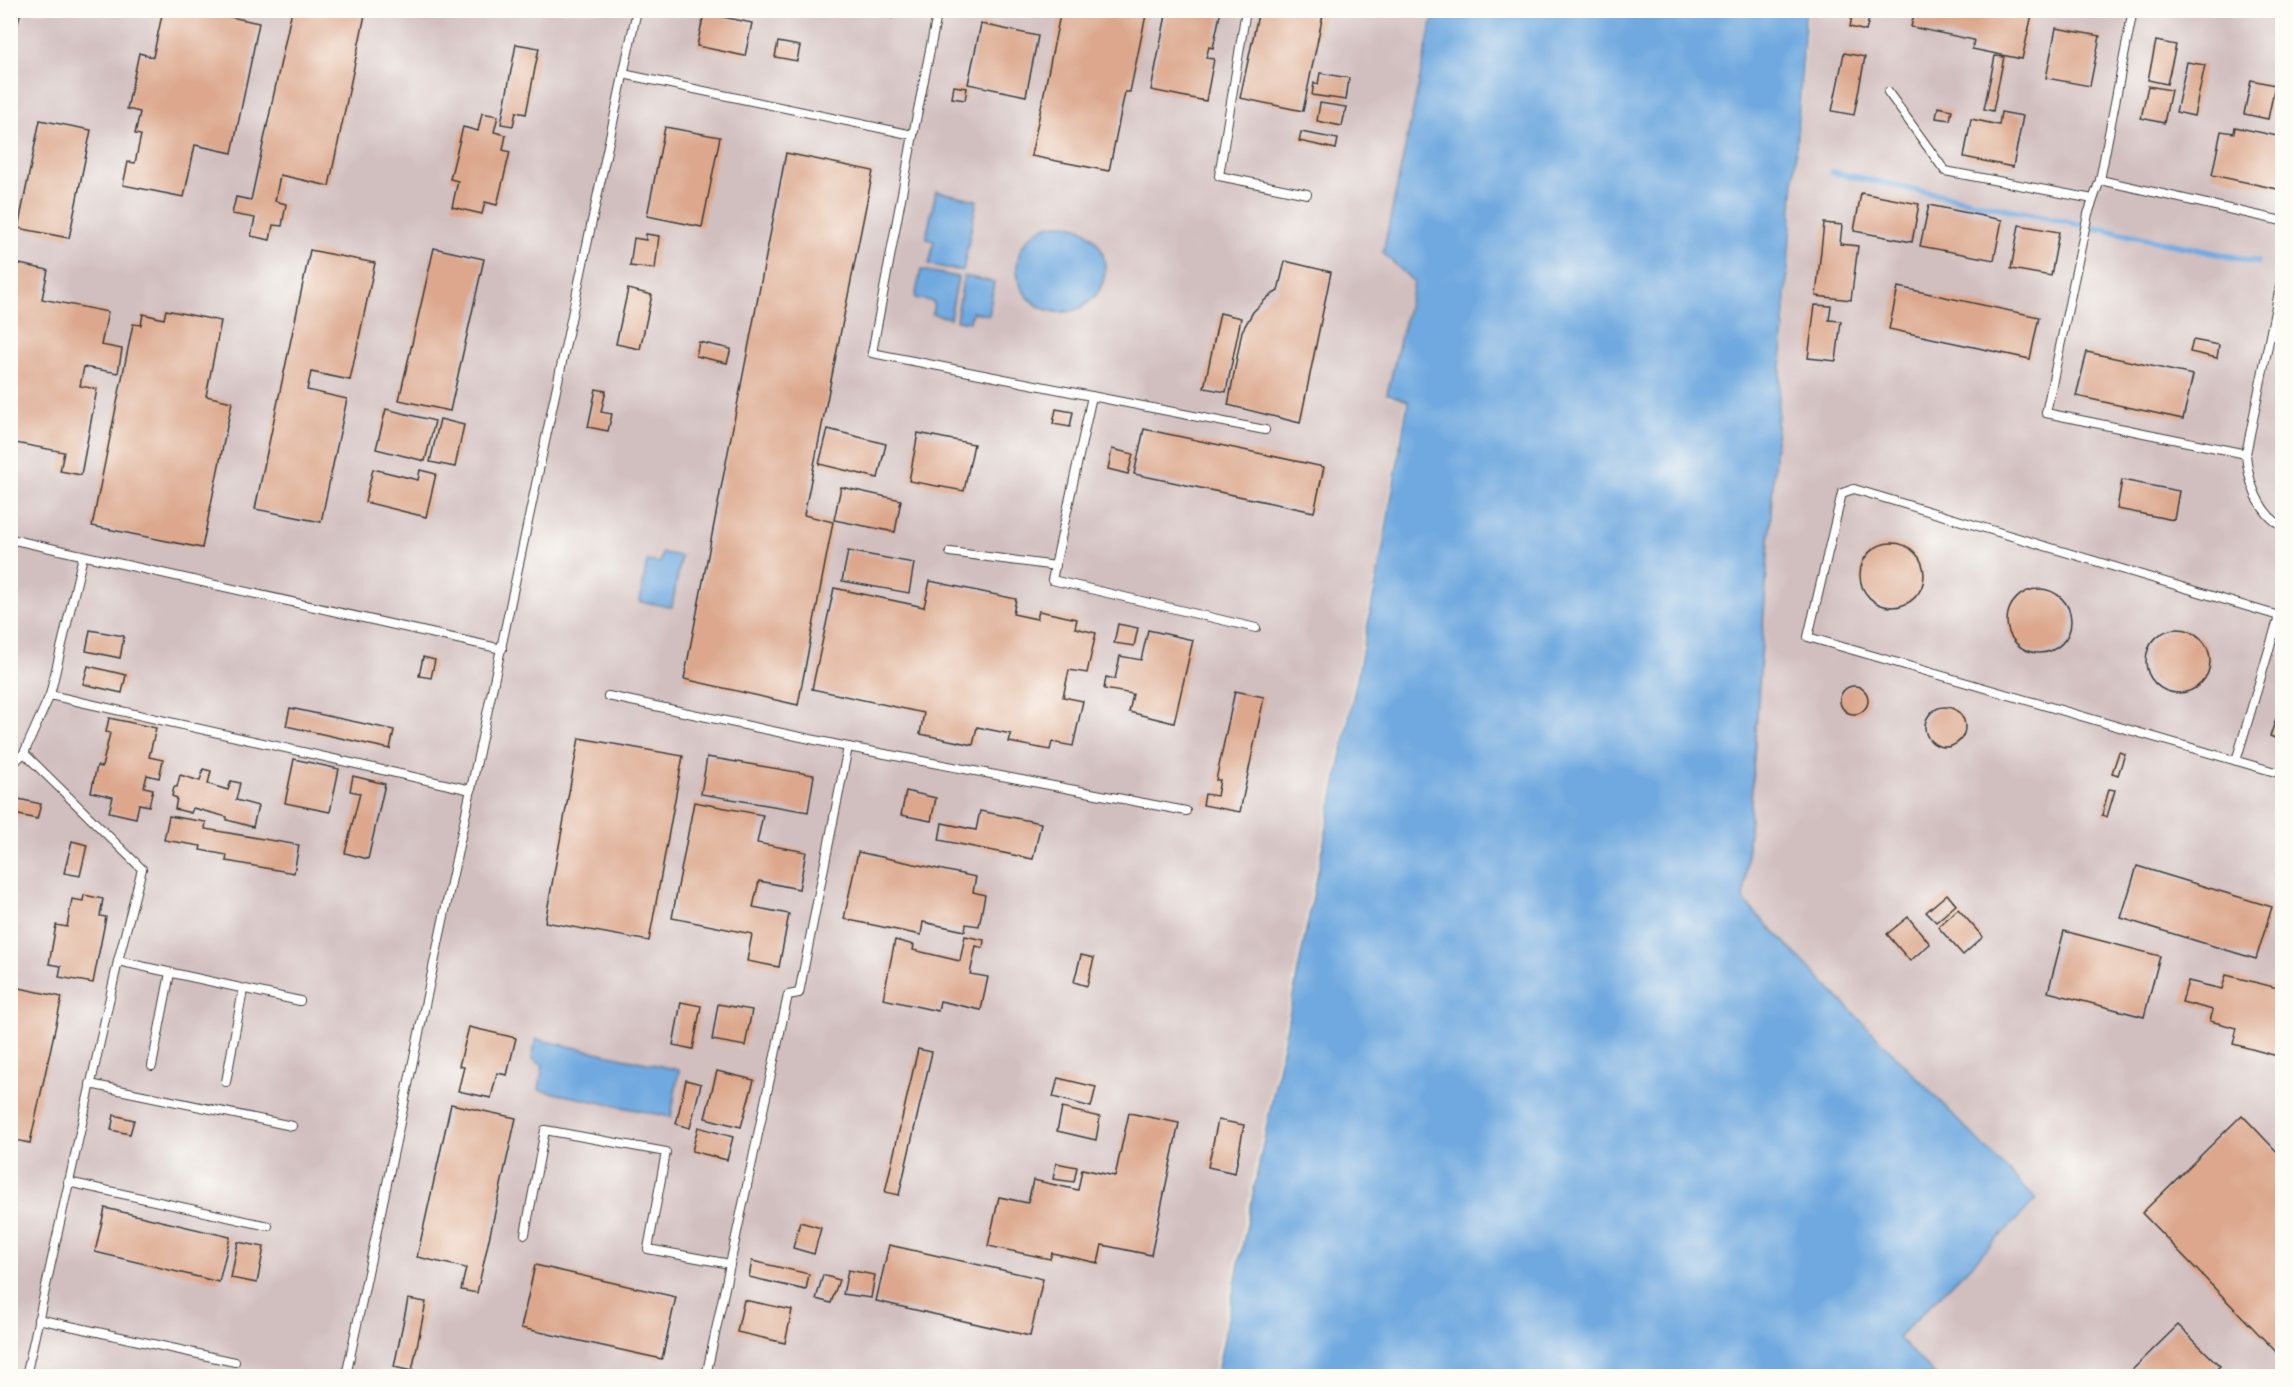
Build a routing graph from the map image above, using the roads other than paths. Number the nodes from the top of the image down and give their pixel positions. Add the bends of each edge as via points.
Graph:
1 (637, 10) edge
2 (938, 10) edge
3 (1246, 10) edge
4 (2133, 10) edge
5 (623, 74) junction
6 (1888, 92) dead end
7 (913, 135) junction
8 (2100, 180) junction
9 (1307, 194) dead end
10 (2093, 199) junction
11 (2283, 221) edge
12 (2283, 277) edge
13 (1092, 396) junction
14 (1265, 430) dead end
15 (2246, 454) junction
16 (2283, 526) edge
17 (10, 539) edge
18 (950, 552) dead end
19 (83, 556) junction
20 (1056, 566) junction
21 (1256, 628) dead end
22 (502, 649) junction
23 (50, 695) junction
24 (608, 696) dead end
25 (848, 747) junction
26 (24, 753) junction
27 (2236, 760) junction
28 (10, 766) edge
29 (2283, 774) edge
30 (471, 790) junction
31 (1186, 811) dead end
32 (118, 962) junction
33 (170, 973) junction
34 (243, 990) junction
35 (300, 1001) dead end
36 (152, 1066) dead end
37 (226, 1082) dead end
38 (90, 1084) junction
39 (292, 1125) dead end
40 (68, 1182) junction
41 (268, 1226) dead end
42 (525, 1234) dead end
43 (730, 1264) junction
44 (39, 1319) junction
45 (235, 1362) dead end
46 (26, 1377) edge
47 (346, 1377) edge
48 (706, 1377) edge

1 - 5 lane
2 - 7 lane
3 - 9 lane via 1219,176
4 - 8 lane
5 - 7 lane
5 - 22 lane
6 - 10 lane via 1945,171
7 - 13 lane via 872,353
8 - 10 lane
8 - 11 lane
10 - 15 lane via 2046,413
12 - 15 lane
13 - 14 lane
13 - 20 lane
15 - 16 lane via 2254,493 2275,522
17 - 19 lane
18 - 20 lane
19 - 22 lane
19 - 23 lane
20 - 21 lane via 1052,580
22 - 30 lane
23 - 26 lane
23 - 30 lane
24 - 25 lane
25 - 31 lane
25 - 43 lane via 799,993 788,995
26 - 28 lane
26 - 32 lane via 142,869
27 - 27 lane via 1808,637 1842,493 1854,489 2279,616
27 - 29 lane
30 - 47 lane
32 - 33 lane
32 - 38 lane
33 - 34 lane
33 - 36 lane
34 - 35 lane
34 - 37 lane
38 - 39 lane
38 - 40 lane
40 - 41 lane
40 - 44 lane
42 - 43 lane via 544,1130 666,1152 648,1249
43 - 48 lane
44 - 45 lane
44 - 46 lane

